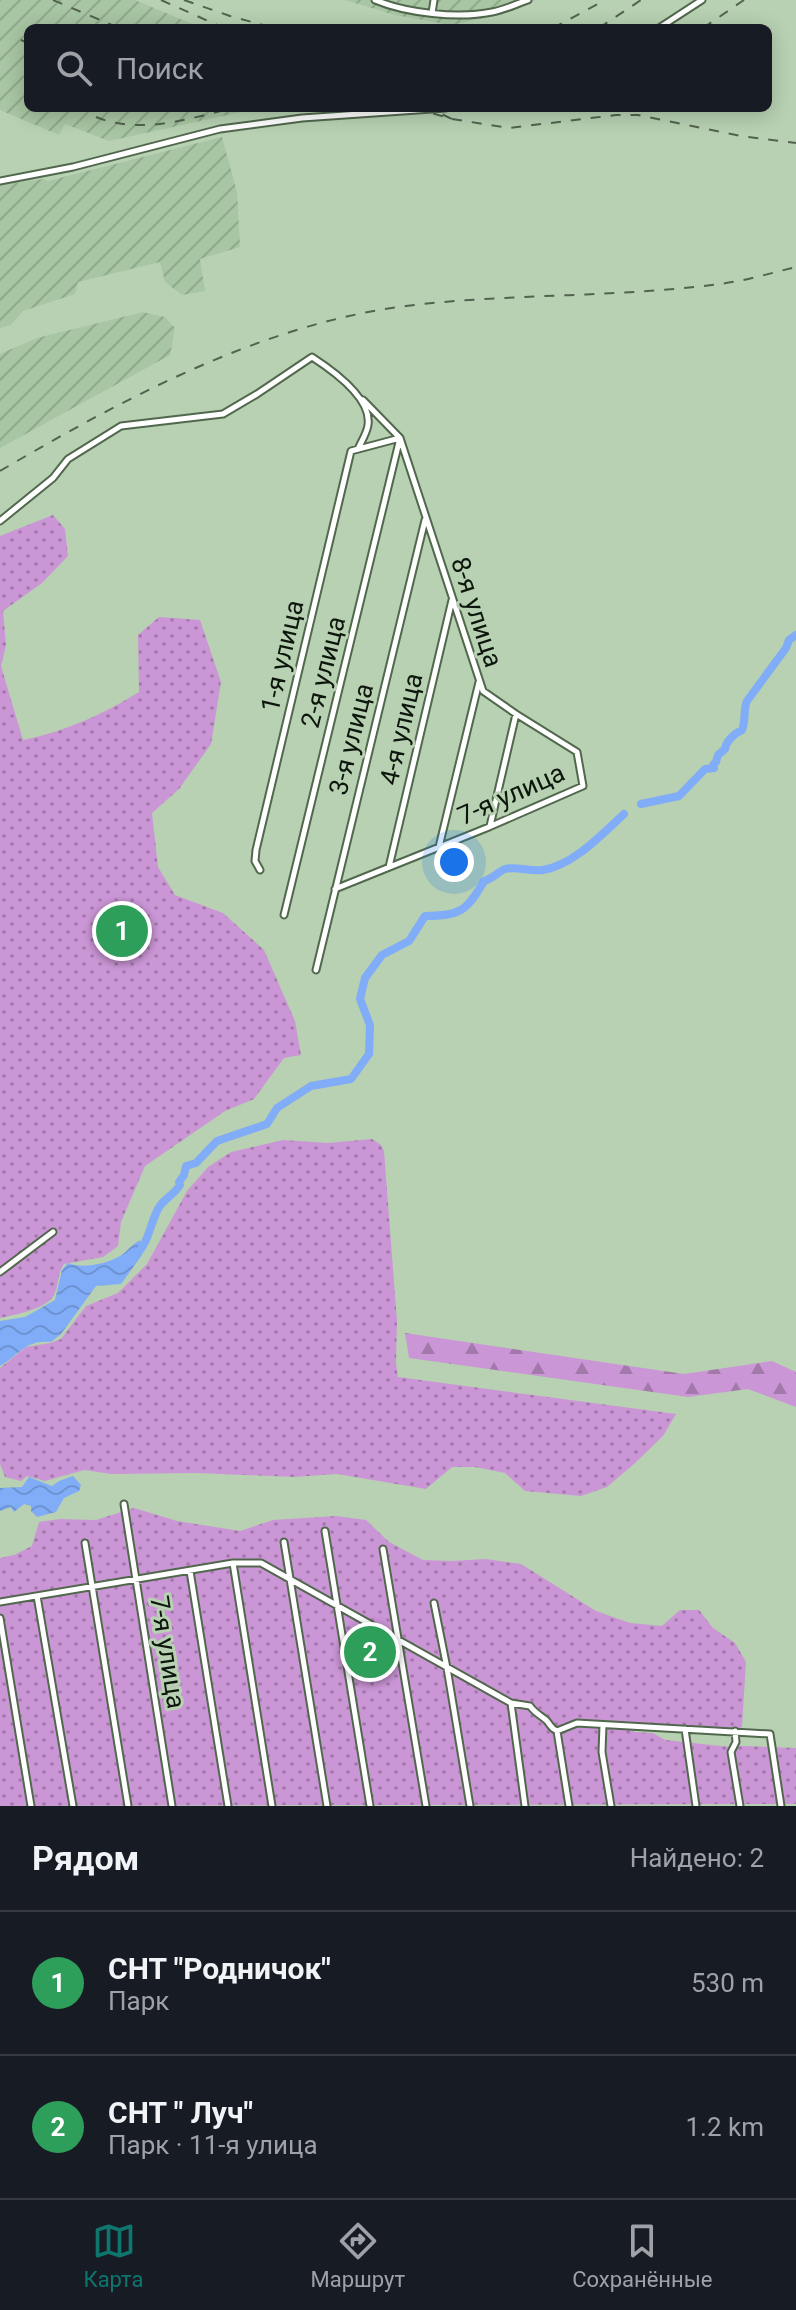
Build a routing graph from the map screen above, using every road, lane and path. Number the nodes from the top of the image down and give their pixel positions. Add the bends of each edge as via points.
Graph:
1 (375, 0) edge
2 (434, 0) edge
3 (528, 0) edge
4 (702, 0) edge
5 (432, 13) junction
6 (665, 24) edge
7 (388, 112) edge
8 (0, 181) edge
9 (363, 400) junction
10 (400, 438) junction
11 (354, 450) junction
12 (426, 517) junction
13 (0, 521) edge
14 (452, 600) junction
15 (479, 682) junction
16 (516, 714) junction
17 (577, 752) joint
18 (489, 827) junction
19 (438, 848) junction
20 (389, 868) junction
21 (260, 870) dead end
22 (335, 889) junction
23 (284, 915) dead end
24 (316, 970) dead end
25 (53, 1232) dead end
26 (0, 1272) edge
27 (124, 1504) dead end
28 (325, 1531) dead end
29 (284, 1542) dead end
30 (85, 1543) dead end
31 (383, 1549) dead end
32 (233, 1563) junction
33 (190, 1571) junction
34 (136, 1579) junction
35 (291, 1579) junction
36 (93, 1586) junction
37 (37, 1596) junction
38 (0, 1602) edge
39 (434, 1603) dead end
40 (338, 1608) junction
41 (0, 1618) edge
42 (400, 1642) junction
43 (447, 1668) junction
44 (511, 1703) junction
45 (603, 1725) junction
46 (685, 1729) junction
47 (557, 1731) junction
48 (735, 1731) junction
49 (31, 1806) edge
50 (73, 1806) edge
51 (128, 1806) edge
52 (172, 1806) edge
53 (228, 1806) edge
54 (272, 1806) edge
55 (327, 1806) edge
56 (370, 1806) edge
57 (426, 1806) edge
58 (470, 1806) edge
59 (525, 1806) edge
60 (569, 1806) edge
61 (611, 1806) edge
62 (696, 1806) edge
63 (740, 1806) edge
64 (781, 1806) edge

1 - 5 street
2 - 5 street
3 - 5 street via 493,12
4 - 6 street
7 - 8 street via 220,129
9 - 10 street
9 - 11 street, 1-я улица via 368,425
9 - 13 street via 312,357 223,414 121,426 68,459
10 - 11 street
10 - 12 street, 8-я улица
10 - 23 street, 2-я улица
11 - 21 street, 1-я улица via 256,850
12 - 14 street, 8-я улица
12 - 22 street, 3-я улица
14 - 15 street, 8-я улица
14 - 20 street, 4-я улица
15 - 16 street, 8-я улица via 483,691
15 - 19 street
16 - 17 street, 8-я улица
16 - 18 street
17 - 18 street, 7-я улица via 583,786
18 - 19 street, 7-я улица
19 - 20 street, 7-я улица
20 - 22 street, 7-я улица
22 - 24 street, 3-я улица
25 - 26 street
27 - 34 street, 7-я улица
28 - 40 street
29 - 35 street
30 - 36 street
31 - 42 street
32 - 33 street
32 - 35 street via 261,1563
32 - 54 street
33 - 34 street
33 - 53 street
34 - 36 street
34 - 52 street, 7-я улица
35 - 40 street
35 - 55 street
36 - 37 street
36 - 51 street
37 - 38 street
37 - 50 street
39 - 43 street
40 - 42 street
40 - 56 street
41 - 49 street
42 - 43 street
42 - 57 street
43 - 44 street
43 - 58 street
44 - 47 street via 530,1706
44 - 59 street
45 - 46 street
45 - 47 street via 577,1723
45 - 61 street
46 - 48 street
46 - 62 street
47 - 60 street
48 - 63 street via 731,1752
48 - 64 street via 770,1734

